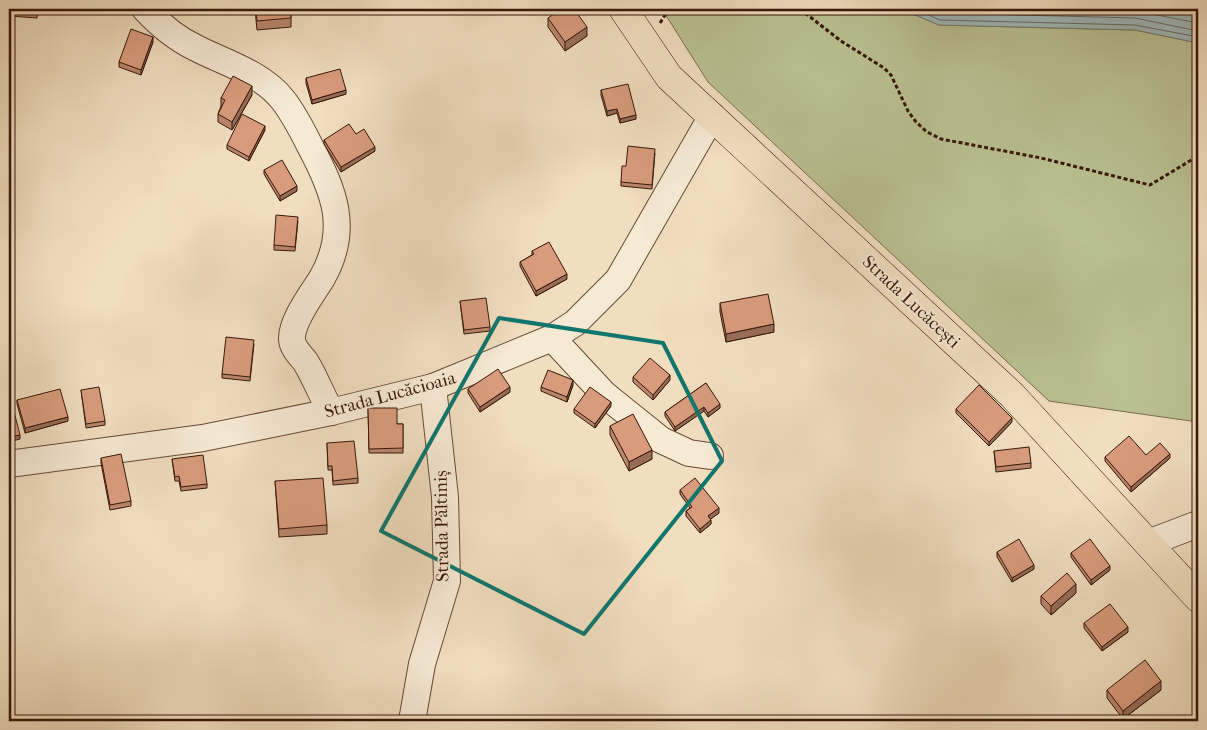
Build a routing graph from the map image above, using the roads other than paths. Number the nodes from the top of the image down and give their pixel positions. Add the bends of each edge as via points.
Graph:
1 (145, 9) edge
2 (623, 9) edge
3 (712, 116) junction
4 (552, 338) junction
5 (433, 387) junction
6 (331, 412) junction
7 (710, 456) dead end
8 (9, 464) edge
9 (1198, 524) edge
10 (1148, 543) junction
11 (1198, 598) edge
12 (412, 721) edge

1 - 6 street via 194,48 273,88 297,120 328,181 338,220 332,254 298,318 291,340
2 - 3 main road, Strada Lucăcești via 669,77
3 - 4 street, Strada Lucăcioaia via 618,280 575,323
3 - 10 main road, Strada Lucăcești via 1012,395
4 - 5 street, Strada Lucăcioaia
4 - 7 street via 605,395 661,440 689,453
5 - 6 street, Strada Lucăcioaia
5 - 12 street, Strada Păltiniș via 444,497 447,581 422,664
6 - 8 street, Strada Lucăcioaia via 203,438
9 - 10 street
10 - 11 main road, Strada Lucăcești

